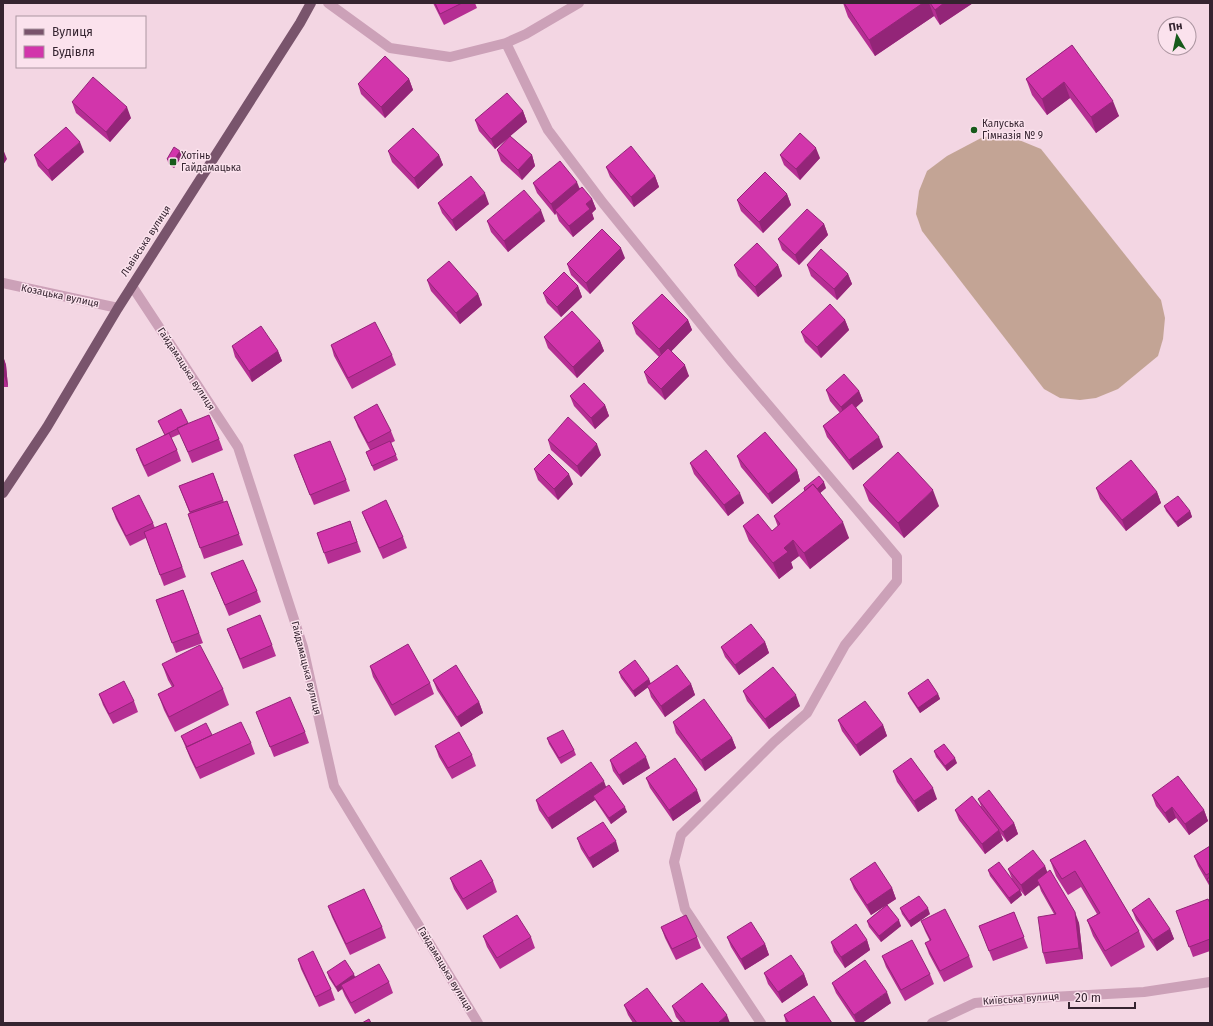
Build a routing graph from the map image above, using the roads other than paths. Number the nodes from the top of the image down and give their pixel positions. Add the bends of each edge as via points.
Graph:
1 (310, 3) edge
2 (328, 3) edge
3 (579, 3) edge
4 (506, 43) junction
5 (3, 283) edge
6 (132, 286) junction
7 (118, 308) junction
8 (3, 493) edge
9 (1210, 982) edge
10 (478, 1023) edge
11 (760, 1023) edge
12 (932, 1023) edge

1 - 6 main road, Львівська вулиця via 300,23
2 - 4 street via 390,48 450,57
3 - 4 street
4 - 11 street via 548,130 603,203 731,361 897,557 897,581 845,645 807,713 774,742 680,836 674,862 685,908
5 - 7 street, Козацька вулиця
6 - 7 main road, Львівська вулиця
6 - 10 street, Гайдамацька вулиця via 238,447 303,647 334,786
7 - 8 main road, Львівська вулиця via 47,427
9 - 12 street, Київська вулиця via 1144,992 975,1003

